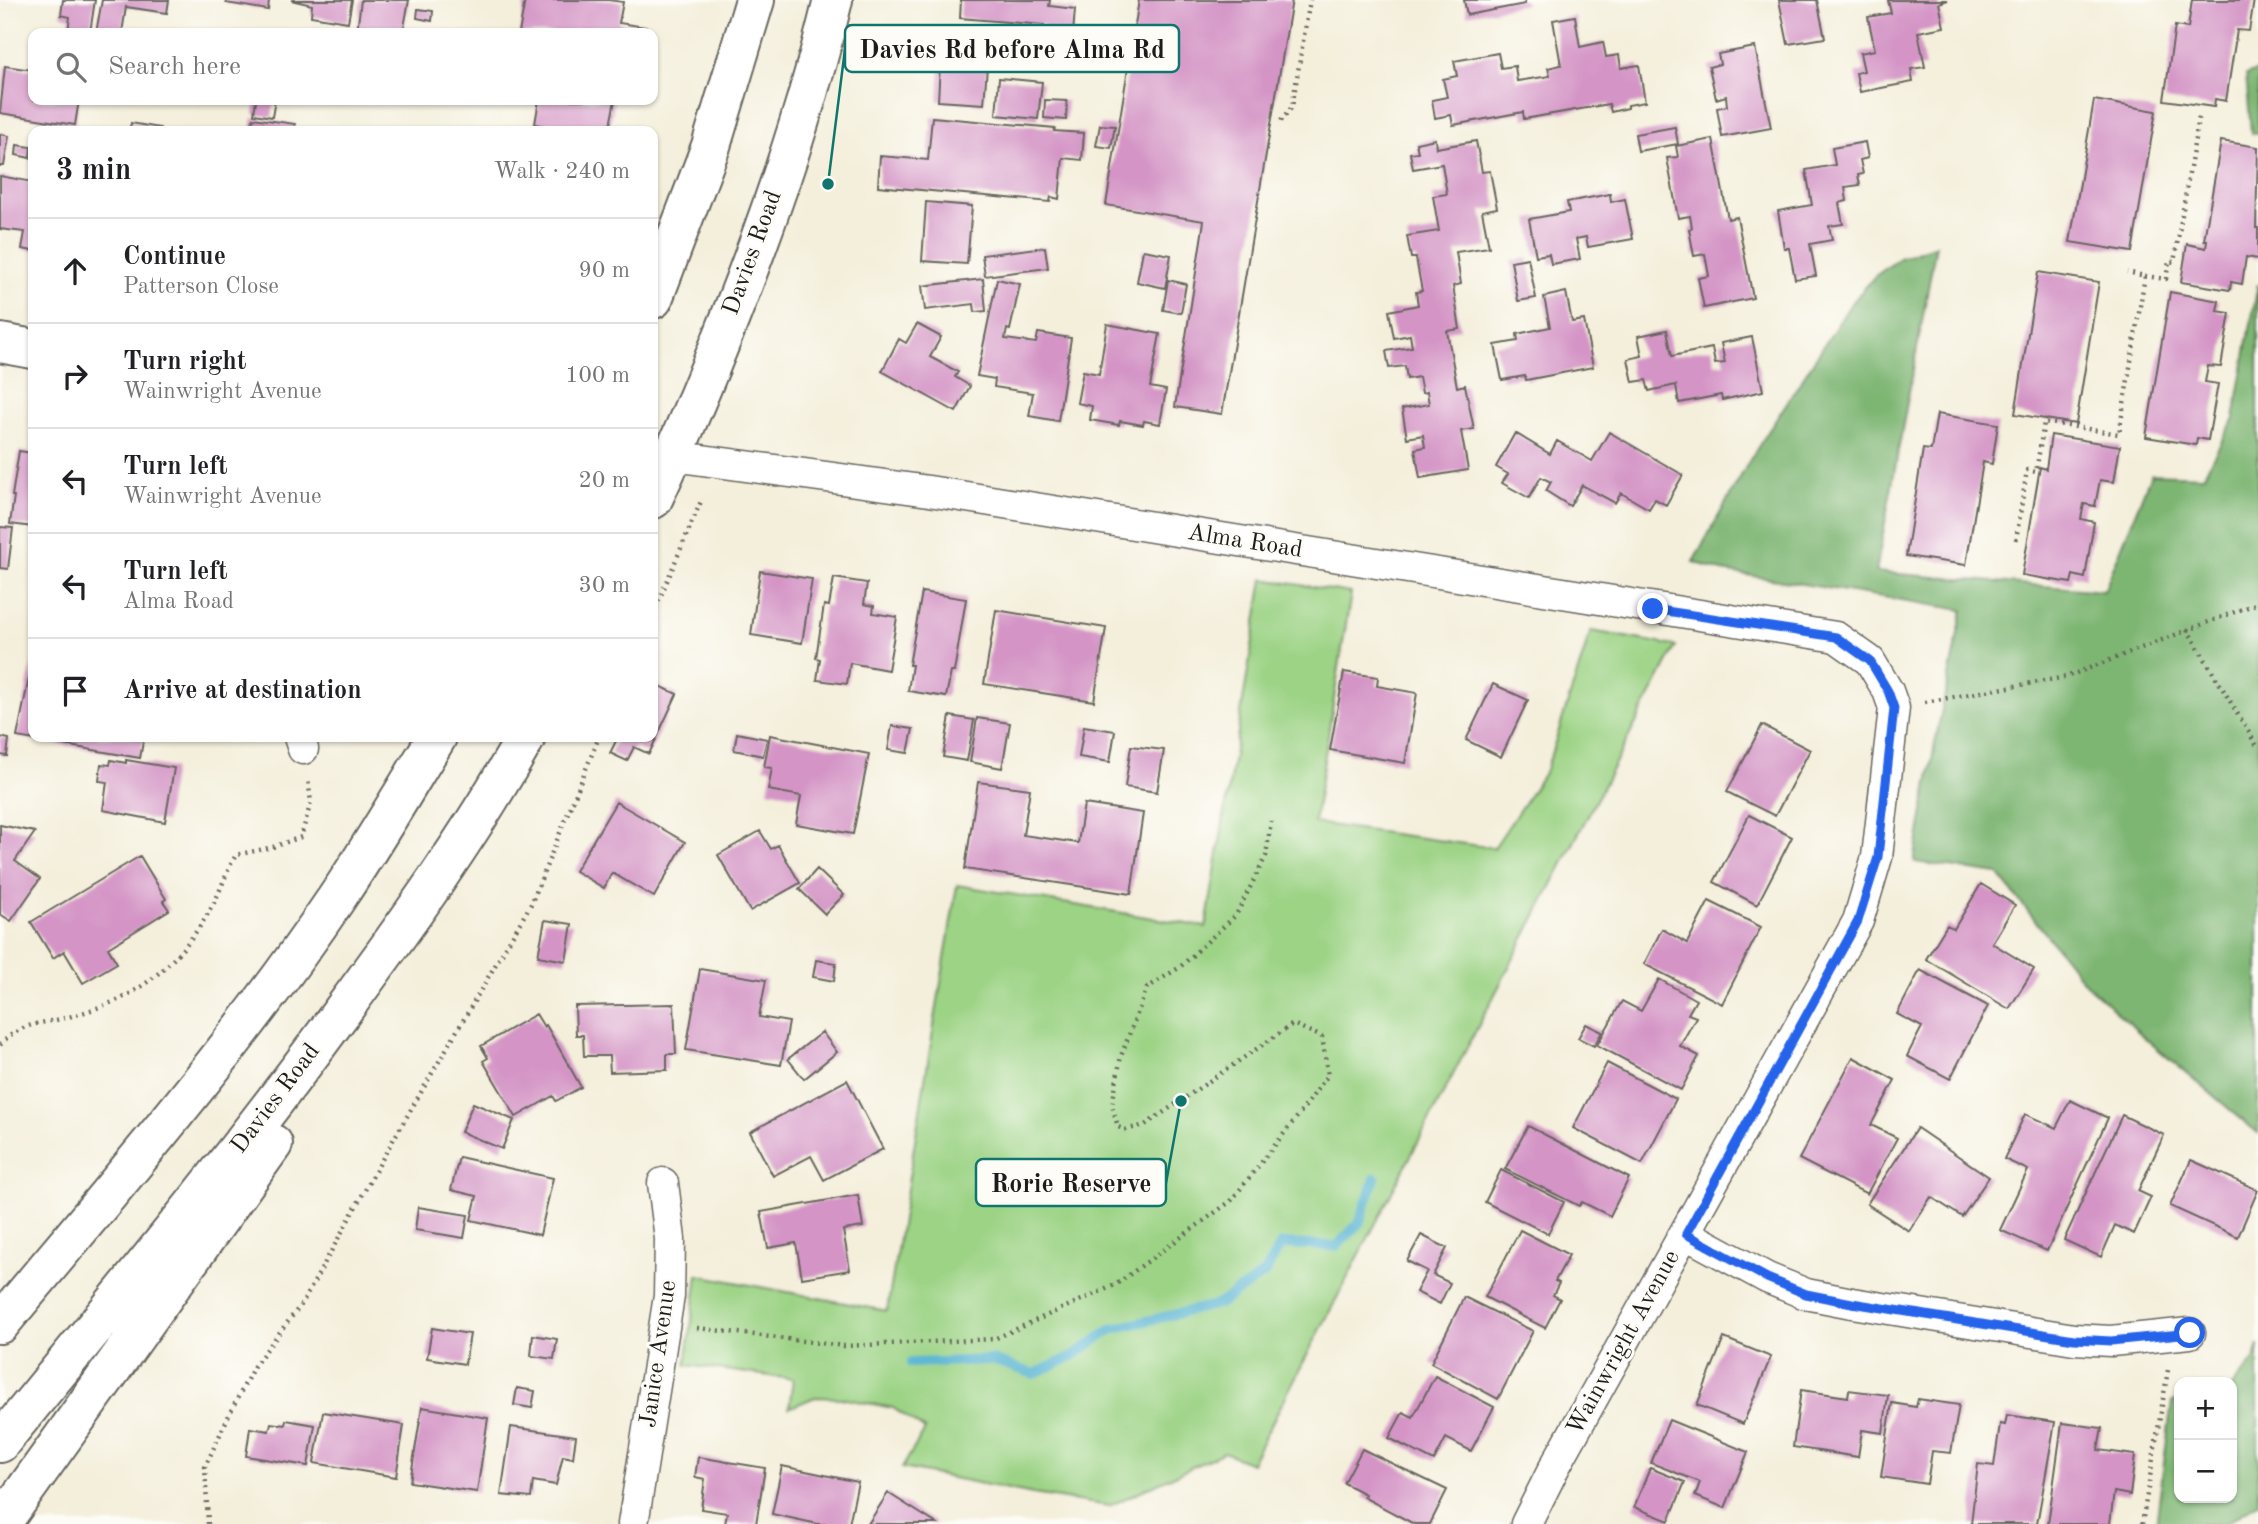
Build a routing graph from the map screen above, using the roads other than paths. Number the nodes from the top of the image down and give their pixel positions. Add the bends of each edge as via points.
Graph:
1 (755, 0) edge
2 (833, 0) edge
3 (658, 286) edge
4 (0, 343) edge
5 (28, 348) edge
6 (663, 455) edge
7 (658, 477) edge
8 (1894, 708) joint
9 (434, 742) edge
10 (523, 742) edge
11 (409, 921) junction
12 (663, 1183) dead end
13 (1686, 1234) junction
14 (0, 1324) edge
15 (2190, 1333) road end
16 (0, 1443) edge
17 (1, 1524) edge
18 (633, 1524) edge
19 (1526, 1524) edge

1 - 3 main road via 710,146
2 - 6 main road, Davies Road via 816,72 753,258
4 - 5 main road
6 - 7 main road, Davies Road
6 - 8 street, Alma Road via 929,491 1836,637 1870,661
8 - 13 street, Wainwright Avenue via 1878,857 1858,921
9 - 14 main road via 335,902 251,1015
10 - 11 main road, Davies Road
11 - 16 main road, Davies Road via 236,1151
11 - 17 main road via 320,1080
12 - 18 street, Janice Avenue via 671,1268
13 - 15 street via 1806,1294 2074,1339 2111,1341
13 - 19 street, Wainwright Avenue

